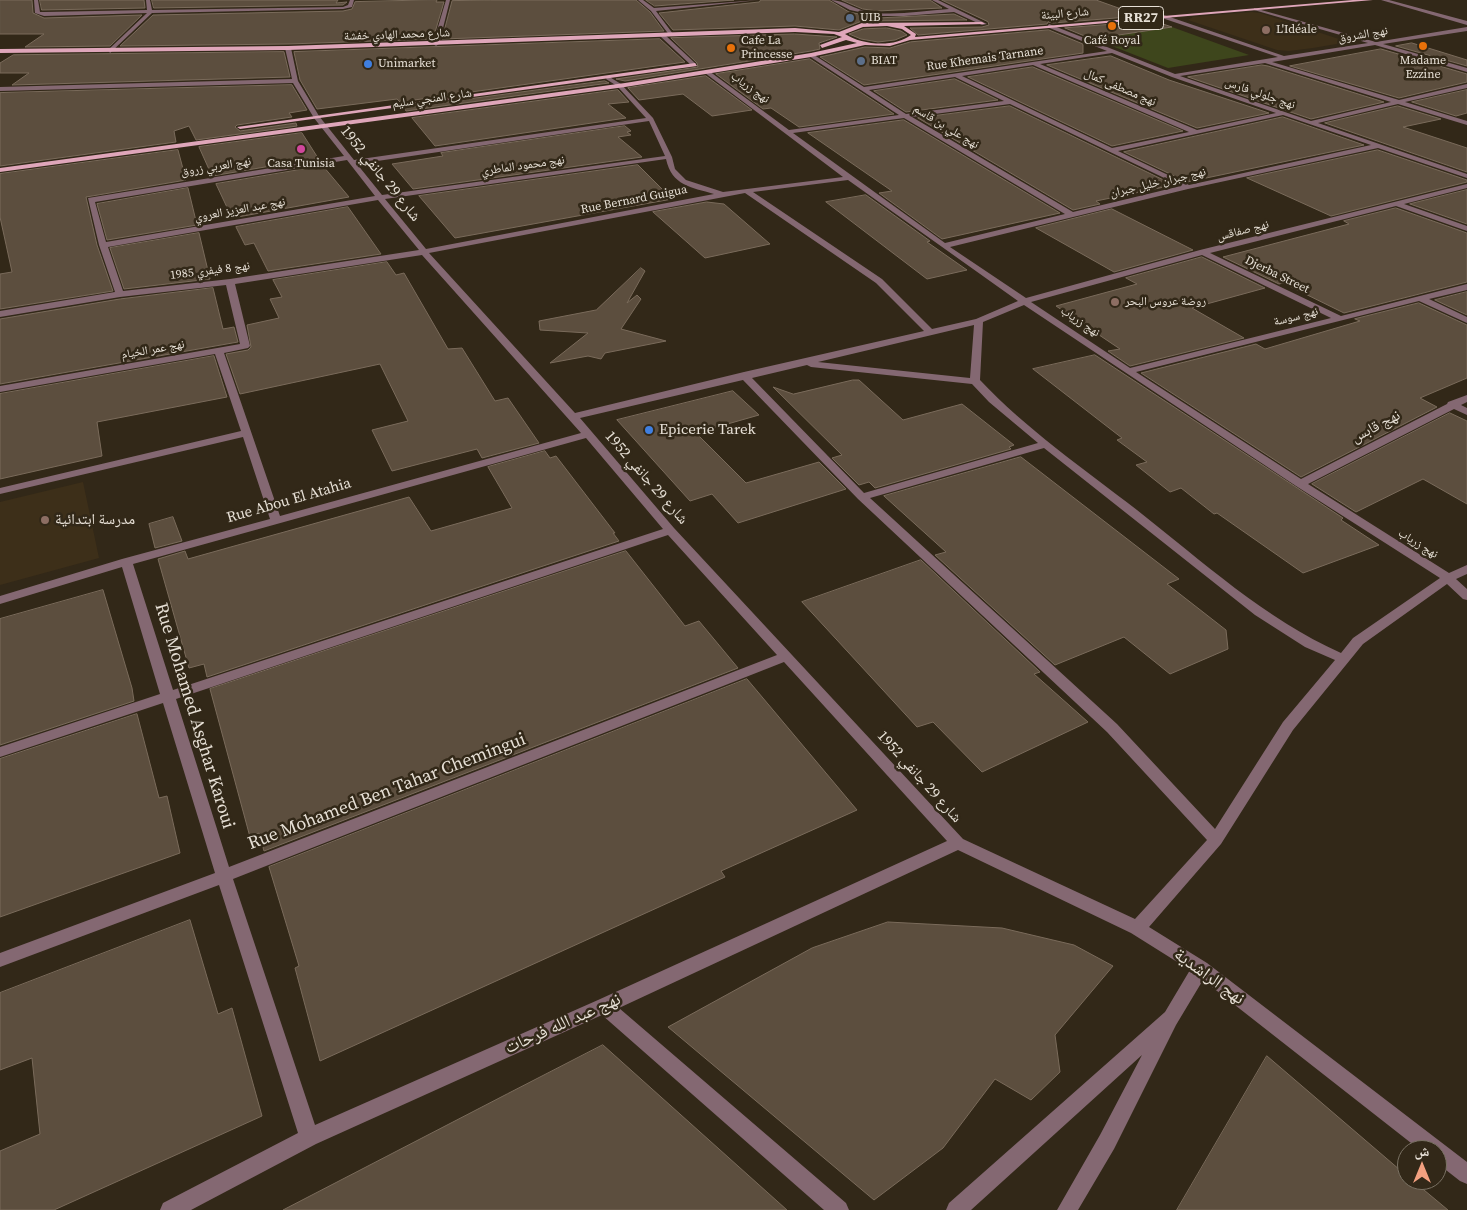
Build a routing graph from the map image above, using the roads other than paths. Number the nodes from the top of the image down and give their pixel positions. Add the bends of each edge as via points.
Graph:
1 (36, 0) edge
2 (148, 0) edge
3 (352, 0) edge
4 (448, 0) edge
5 (640, 0) edge
6 (757, 0) edge
7 (833, 0) edge
8 (934, 0) edge
9 (1306, 0) edge
10 (1356, 0) edge
11 (1372, 0) edge
12 (1383, 0) edge
13 (1256, 9) junction
14 (653, 10) junction
15 (954, 10) junction
16 (150, 12) junction
17 (1161, 16) junction
18 (1010, 23) dead end
19 (1467, 23) edge
20 (984, 24) junction
21 (993, 24) dead end
22 (862, 25) junction
23 (880, 25) junction
24 (1048, 26) junction
25 (1467, 29) edge
26 (795, 30) junction
27 (670, 34) junction
28 (662, 35) junction
29 (843, 36) junction
30 (911, 39) junction
31 (866, 43) junction
32 (436, 44) junction
33 (1371, 44) junction
34 (288, 48) junction
35 (0, 51) edge
36 (110, 51) junction
37 (1111, 52) junction
38 (811, 55) junction
39 (742, 58) dead end
40 (1283, 58) junction
41 (1265, 61) junction
42 (1032, 63) junction
43 (694, 65) junction
44 (705, 68) junction
45 (1467, 70) edge
46 (955, 75) junction
47 (1174, 76) junction
48 (608, 78) junction
49 (295, 81) junction
50 (619, 85) junction
51 (1467, 86) edge
52 (0, 89) edge
53 (863, 89) junction
54 (1010, 102) junction
55 (1399, 102) junction
56 (1283, 114) junction
57 (905, 116) junction
58 (652, 119) junction
59 (319, 121) junction
60 (1309, 123) junction
61 (1467, 123) edge
62 (228, 129) dead end
63 (788, 132) junction
64 (1198, 133) junction
65 (1378, 146) junction
66 (1113, 150) junction
67 (669, 157) junction
68 (349, 160) junction
69 (0, 170) edge
70 (1467, 176) edge
71 (850, 178) junction
72 (1467, 186) edge
73 (1188, 188) junction
74 (746, 191) junction
75 (723, 194) junction
76 (380, 197) junction
77 (1397, 204) junction
78 (1072, 215) junction
79 (1467, 229) edge
80 (103, 245) junction
81 (944, 246) junction
82 (424, 252) junction
83 (1203, 252) junction
84 (230, 282) junction
85 (1467, 286) edge
86 (120, 294) junction
87 (1421, 299) junction
88 (1025, 301) junction
89 (0, 314) edge
90 (1340, 319) junction
91 (1467, 320) edge
92 (980, 321) junction
93 (931, 333) junction
94 (219, 352) junction
95 (801, 363) junction
96 (1130, 371) junction
97 (744, 376) junction
98 (975, 381) junction
99 (0, 389) edge
100 (1467, 398) edge
101 (1452, 404) junction
102 (1467, 412) edge
103 (572, 417) junction
104 (246, 433) junction
105 (588, 434) junction
106 (1046, 444) junction
107 (1300, 484) junction
108 (0, 491) edge
109 (862, 497) junction
110 (276, 520) junction
111 (670, 530) junction
112 (126, 562) junction
113 (1467, 570) edge
114 (1448, 578) junction
115 (1467, 596) edge
116 (0, 600) edge
117 (787, 656) junction
118 (1342, 658) junction
119 (167, 698) junction
120 (0, 752) edge
121 (1216, 840) junction
122 (958, 843) junction
123 (224, 876) junction
124 (1138, 928) junction
125 (0, 960) edge
126 (1201, 968) junction
127 (604, 1006) junction
128 (1171, 1018) junction
129 (309, 1138) junction
130 (1424, 1140) edge
131 (1447, 1158) edge
132 (1467, 1174) edge
133 (170, 1210) edge
134 (839, 1210) edge
135 (956, 1210) edge
136 (1067, 1210) edge

1 - 16 street via 38,13 44,14
2 - 16 street
3 - 16 street via 350,6 343,8
4 - 32 street
5 - 14 street
6 - 14 street
7 - 15 street via 867,13 894,15
8 - 15 street
9 - 18 main road, شارع البيئة / RR27
10 - 11 main road, شارع البيئة / RR27
10 - 13 main road, شارع البيئة / RR27
12 - 19 street
13 - 17 main road, شارع البيئة / RR27
13 - 33 street
14 - 27 street
15 - 20 street
16 - 36 street
17 - 24 main road, شارع البيئة / RR27
17 - 40 street
20 - 21 main road
20 - 23 main road
22 - 23 main road
22 - 26 main road
22 - 29 main road via 846,29
23 - 30 main road via 911,32 914,36
24 - 30 main road, شارع البيئة / RR27
24 - 37 street, نهج جلولي فارس
25 - 33 street, نهج الشروق
26 - 27 main road, شارع محمد الهادي خفشة
26 - 29 main road via 835,32
27 - 28 main road, شارع محمد الهادي خفشة
28 - 32 main road, شارع محمد الهادي خفشة
28 - 43 street
29 - 31 main road, RR27
29 - 39 main road via 828,45
30 - 31 main road, RR27 via 892,44
31 - 38 main road, شارع المنجي سليم
32 - 34 main road, شارع محمد الهادي خفشة
33 - 40 street, نهج الشروق
33 - 45 street
34 - 36 main road, شارع محمد الهادي خفشة
34 - 49 street, شارع 29 جانفي 1952
35 - 36 main road, شارع محمد الهادي خفشة
37 - 42 street, Rue Khemais Tarnane
37 - 47 street, نهج جلولي فارس
38 - 44 main road, شارع المنجي سليم
38 - 53 street, نهج علي بن قاسم
40 - 41 street, نهج الشروق
41 - 47 street, نهج الشروق
41 - 55 street
42 - 46 street, Rue Khemais Tarnane
42 - 64 street, نهج مصطفى كمال
43 - 44 main road, شارع المنجي سليم
43 - 48 main road, شارع المنجي سليم
44 - 50 main road, شارع المنجي سليم
44 - 63 street, نهج زرياب
46 - 53 street, Rue Khemais Tarnane
46 - 54 street
47 - 56 street, نهج جلولي فارس
48 - 50 street
48 - 59 main road, شارع المنجي سليم
49 - 52 street
49 - 59 street, شارع 29 جانفي 1952
50 - 58 street
50 - 59 main road, شارع المنجي سليم
51 - 55 street
53 - 57 street, نهج علي بن قاسم
54 - 57 street
54 - 66 street
55 - 60 street
55 - 61 street
56 - 60 street, نهج جلولي فارس
56 - 64 street
57 - 63 street
57 - 78 street, نهج علي بن قاسم
58 - 67 street
58 - 68 street, نهج العربي زروق
59 - 62 main road, شارع المنجي سليم
59 - 68 street, شارع 29 جانفي 1952
59 - 69 main road, شارع المنجي سليم
60 - 65 street, نهج جلولي فارس
63 - 71 street, نهج زرياب
64 - 66 street
65 - 70 street, نهج جلولي فارس
65 - 73 street, نهج جبران خليل جبران
66 - 73 street
67 - 75 street via 672,170 683,182
67 - 76 street, نهج محمود الماطري
68 - 76 street, شارع 29 جانفي 1952
68 - 80 street, نهج العربي زروق via 93,199 90,201
71 - 74 street, Rue Bernard Guigua
71 - 81 street, نهج زرياب
72 - 77 street, نهج صفاقس
73 - 78 street, نهج جبران خليل جبران
74 - 75 street, Rue Bernard Guigua
74 - 93 street via 879,281
75 - 82 street, Rue Bernard Guigua
76 - 80 street, نهج عبد العزيز العروي
76 - 82 street, شارع 29 جانفي 1952
77 - 79 street
77 - 83 street, نهج صفاقس
78 - 81 street, نهج جبران خليل جبران
80 - 86 street
81 - 88 street, نهج زرياب
82 - 84 street, نهج 8 فيفري 1985
82 - 103 street, شارع 29 جانفي 1952
83 - 88 street, نهج صفاقس
83 - 90 street, Djerba Street
84 - 86 street, نهج 8 فيفري 1985
84 - 94 street, نهج عمر الخيام via 245,346
85 - 87 street, نهج سوسة
86 - 89 street, نهج 8 فيفري 1985
87 - 90 street, نهج سوسة
87 - 91 street
88 - 92 street, نهج صفاقس
88 - 96 street, نهج زرياب
90 - 96 street, نهج سوسة
92 - 93 street, نهج صفاقس
92 - 98 street
93 - 95 street, نهج صفاقس
94 - 99 street, نهج عمر الخيام
94 - 104 street
95 - 97 street, نهج صفاقس
95 - 98 street
96 - 107 street, نهج زرياب
97 - 103 street, نهج صفاقس
97 - 109 street
98 - 106 street
100 - 101 street, نهج قابس
101 - 102 street
101 - 107 street, نهج قابس
103 - 105 street, شارع 29 جانفي 1952
104 - 108 street
104 - 110 street
105 - 110 street, Rue Abou El Atahia
105 - 111 street, شارع 29 جانفي 1952
106 - 109 street
106 - 118 street via 1259,612 1310,644
107 - 114 street, نهج زرياب
109 - 121 street via 1112,728
110 - 112 street, Rue Abou El Atahia
111 - 117 street, شارع 29 جانفي 1952
111 - 119 street
112 - 116 street, Rue Abou El Atahia
112 - 119 street, Rue Mohamed Asghar Karoui
113 - 114 street
114 - 115 street, نهج زرياب
114 - 118 street via 1358,641
117 - 122 street, شارع 29 جانفي 1952
117 - 123 street, Rue Mohamed Ben Tahar Chemingui
118 - 121 street via 1288,726
119 - 120 street
119 - 123 street, Rue Mohamed Asghar Karoui
121 - 124 street
122 - 124 street, نهج الراشدية
122 - 127 street, نهج عبد الله فرحات
123 - 125 street, Rue Mohamed Ben Tahar Chemingui
123 - 129 street, Rue Mohamed Asghar Karoui
124 - 126 street, نهج الراشدية
126 - 128 street
126 - 130 street, نهج الراشدية
127 - 129 street, نهج عبد الله فرحات
127 - 134 street
128 - 135 street
128 - 136 street via 1107,1142
129 - 133 street, نهج عبد الله فرحات
131 - 132 street, نهج الراشدية

